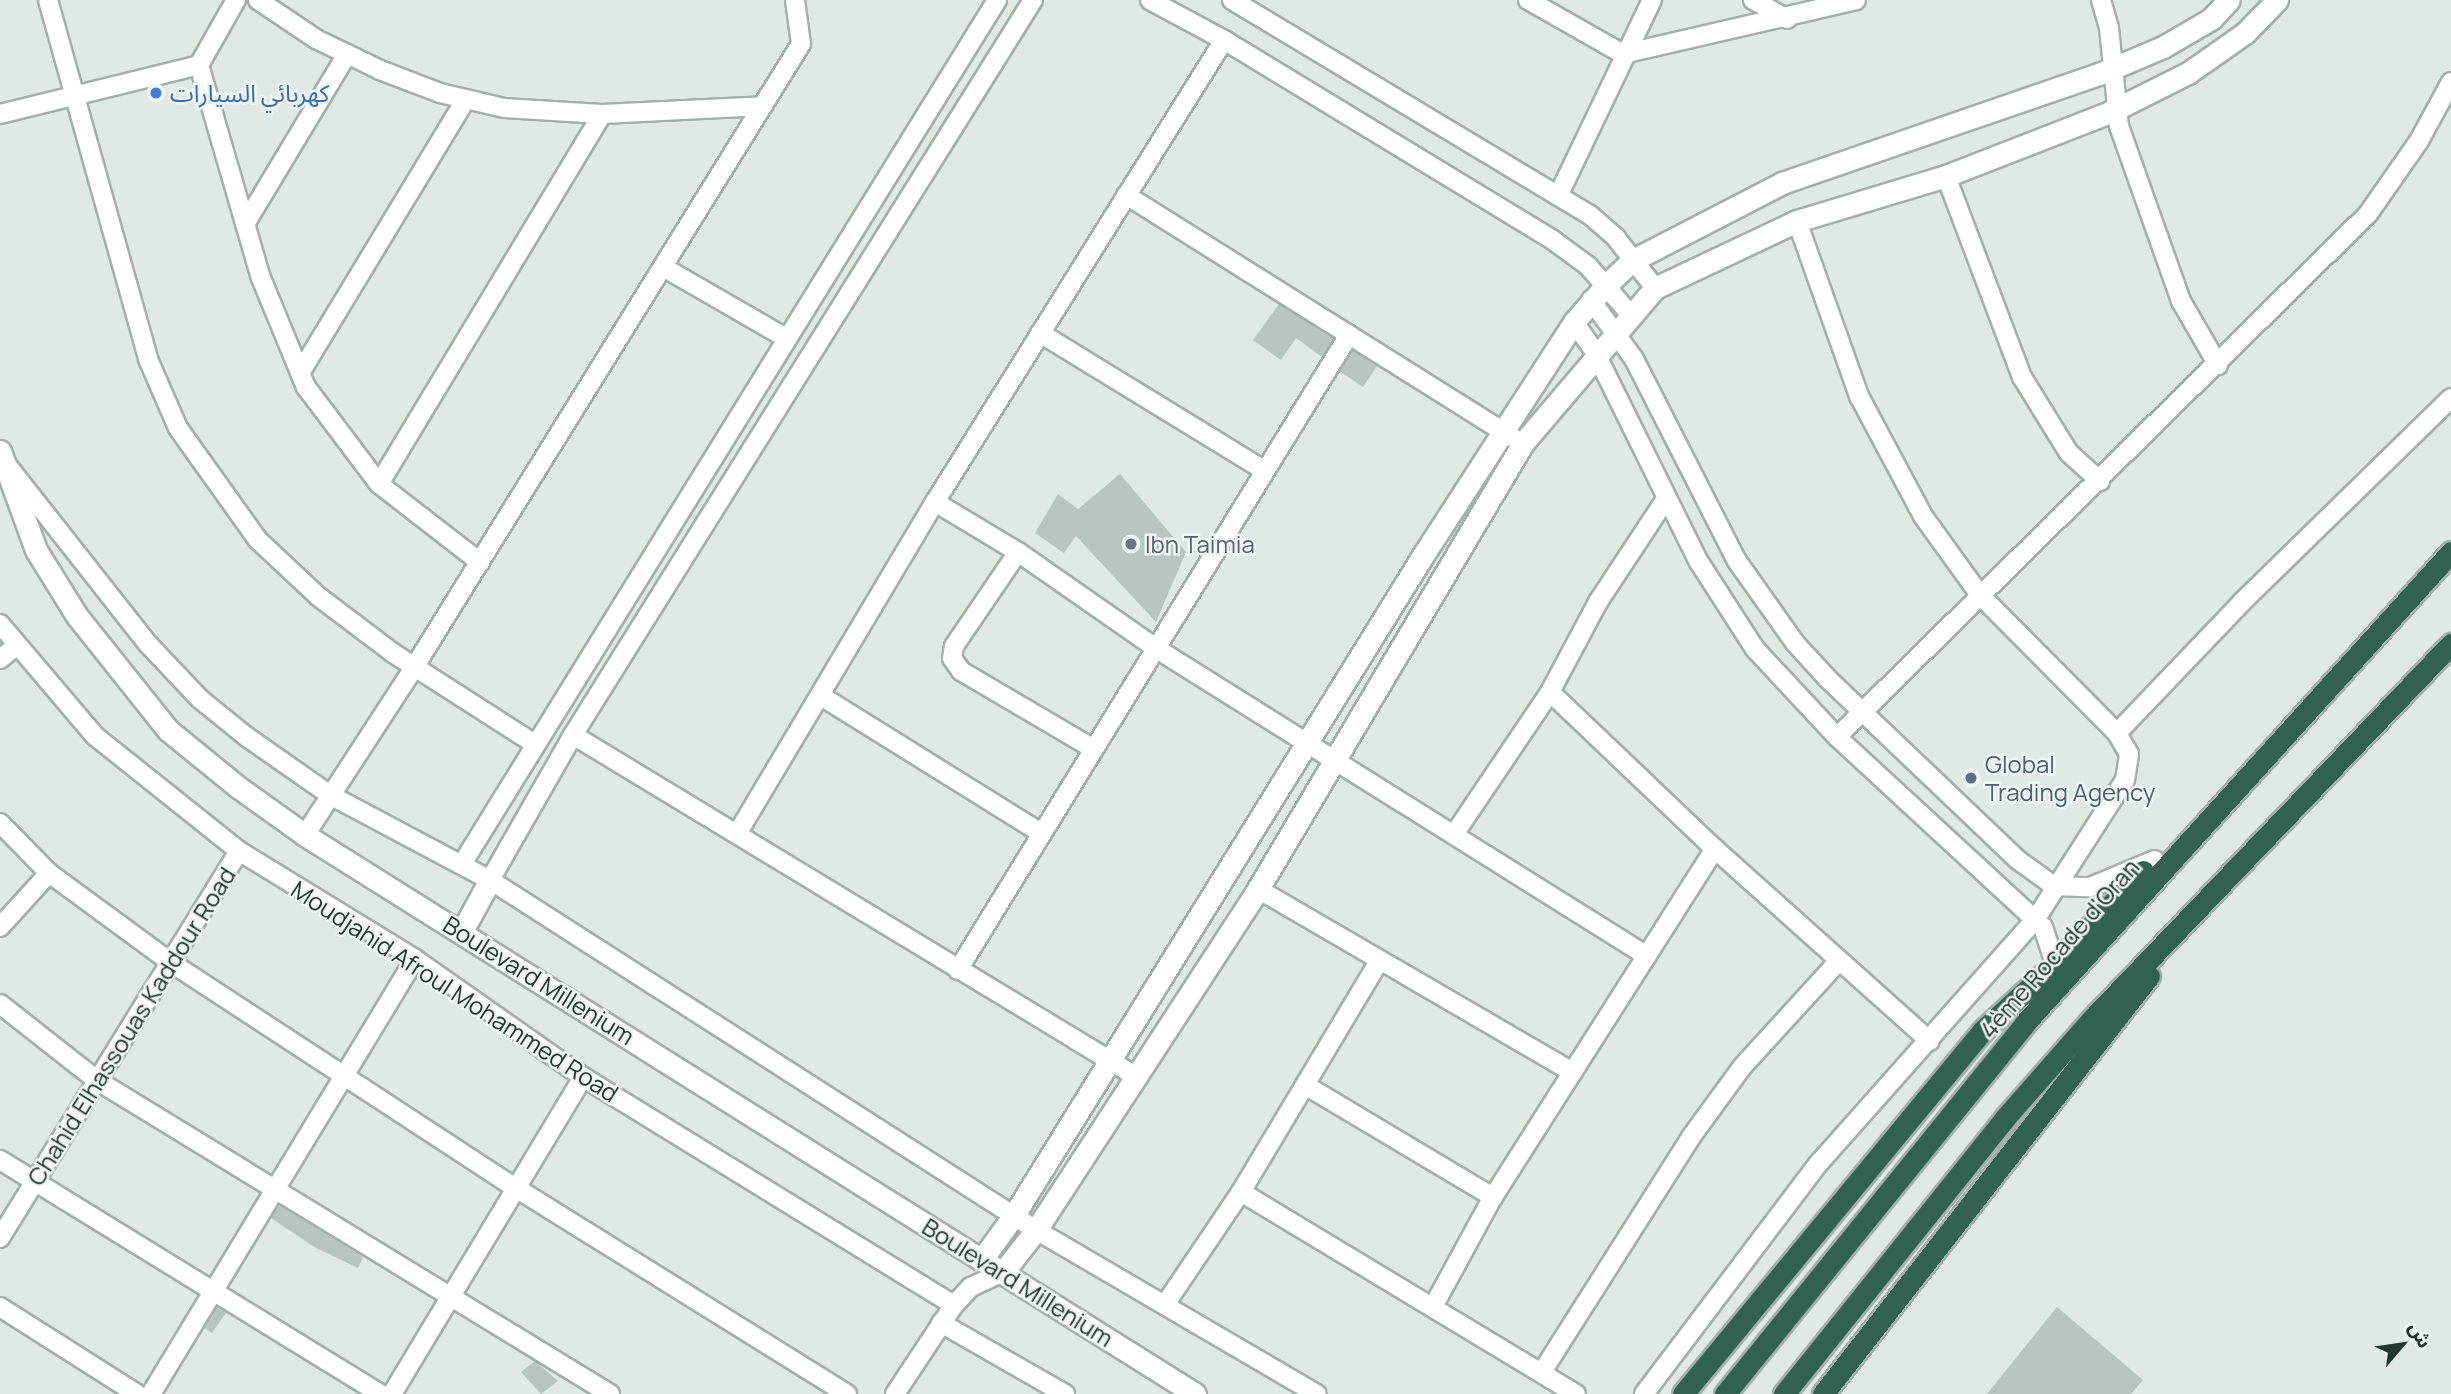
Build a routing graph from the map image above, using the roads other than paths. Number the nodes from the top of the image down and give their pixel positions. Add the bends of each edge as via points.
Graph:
1 (48, 0) edge
2 (236, 0) edge
3 (258, 0) edge
4 (795, 0) edge
5 (997, 0) edge
6 (1033, 0) edge
7 (1150, 0) edge
8 (1232, 0) edge
9 (1528, 0) edge
10 (1652, 0) edge
11 (1753, 0) edge
12 (1856, 0) edge
13 (2101, 0) edge
14 (2229, 0) edge
15 (2277, 0) edge
16 (1787, 19) junction
17 (1224, 40) junction
18 (347, 54) junction
19 (1623, 54) junction
20 (199, 65) junction
21 (2114, 68) junction
22 (2451, 82) edge
23 (73, 95) junction
24 (466, 99) junction
25 (763, 106) junction
26 (2118, 108) junction
27 (0, 114) edge
28 (602, 114) junction
29 (1946, 176) junction
30 (1126, 195) junction
31 (1558, 196) junction
32 (1797, 221) junction
33 (245, 224) junction
34 (1633, 260) junction
35 (663, 267) junction
36 (1606, 285) junction
37 (1655, 288) junction
38 (1591, 300) junction
39 (1630, 314) junction
40 (1574, 322) junction
41 (1615, 330) junction
42 (1040, 333) junction
43 (1349, 335) junction
44 (786, 338) junction
45 (1596, 354) junction
46 (2218, 365) junction
47 (300, 373) junction
48 (761, 378) junction
49 (788, 395) junction
50 (2451, 398) edge
51 (1503, 431) junction
52 (1523, 443) junction
53 (1, 455) edge
54 (1265, 471) junction
55 (2100, 481) junction
56 (379, 484) junction
57 (1666, 499) junction
58 (934, 502) junction
59 (1018, 552) junction
60 (2451, 552) edge
61 (480, 562) junction
62 (1980, 595) junction
63 (0, 624) edge
64 (2451, 644) edge
65 (16, 646) junction
66 (1157, 649) junction
67 (0, 660) edge
68 (415, 666) junction
69 (1550, 692) junction
70 (821, 696) junction
71 (1863, 712) junction
72 (2117, 733) junction
73 (573, 735) junction
74 (1837, 737) junction
75 (1307, 740) junction
76 (533, 743) junction
77 (1094, 749) junction
78 (1334, 757) junction
79 (330, 794) junction
80 (2213, 815) junction
81 (0, 824) edge
82 (1041, 833) junction
83 (1455, 833) junction
84 (737, 834) junction
85 (305, 835) junction
86 (1715, 849) junction
87 (239, 850) junction
88 (2155, 860) junction
89 (462, 864) junction
90 (49, 873) junction
91 (491, 880) junction
92 (2054, 886) junction
93 (1258, 889) junction
94 (2193, 917) junction
95 (2035, 920) junction
96 (0, 928) edge
97 (462, 931) junction
98 (1647, 956) junction
99 (415, 959) junction
100 (1379, 961) junction
101 (170, 962) junction
102 (1838, 962) junction
103 (2055, 964) junction
104 (958, 970) junction
105 (0, 1004) edge
106 (1930, 1041) junction
107 (1109, 1062) junction
108 (1573, 1072) junction
109 (341, 1076) junction
110 (583, 1077) junction
111 (1137, 1077) junction
112 (98, 1081) junction
113 (1305, 1085) junction
114 (0, 1160) edge
115 (35, 1182) junction
116 (516, 1188) junction
117 (274, 1190) junction
118 (1241, 1192) junction
119 (1493, 1197) junction
120 (1014, 1215) junction
121 (1036, 1230) junction
122 (0, 1238) edge
123 (983, 1258) junction
124 (1003, 1272) junction
125 (971, 1287) junction
126 (213, 1291) junction
127 (452, 1296) junction
128 (1166, 1303) junction
129 (954, 1305) junction
130 (1434, 1305) junction
131 (0, 1307) edge
132 (941, 1323) junction
133 (1542, 1372) junction
134 (136, 1394) edge
135 (151, 1394) edge
136 (380, 1394) edge
137 (392, 1394) edge
138 (610, 1394) edge
139 (847, 1394) edge
140 (895, 1394) edge
141 (1065, 1394) edge
142 (1195, 1394) edge
143 (1317, 1394) edge
144 (1576, 1394) edge
145 (1644, 1394) edge
146 (1683, 1394) edge
147 (1725, 1394) edge
148 (1784, 1394) edge
149 (1823, 1394) edge

1 - 23 street
2 - 20 street
3 - 18 street
4 - 25 street via 801,44
5 - 44 street
6 - 49 street
7 - 17 street
8 - 31 street
9 - 19 street
10 - 19 street
11 - 16 street
12 - 16 street
13 - 21 street
14 - 21 main road via 2199,26
15 - 26 main road via 2245,33 2188,74
16 - 19 street
17 - 30 street
17 - 36 street via 1554,241
18 - 24 street
18 - 33 street
19 - 31 street
20 - 23 street
20 - 33 street
21 - 26 street
21 - 34 main road via 1782,183
22 - 46 street via 2419,141 2368,214
23 - 27 street
23 - 68 street via 148,359 178,428 258,540 319,597
24 - 28 street via 504,108
24 - 47 street
25 - 28 street
25 - 35 street
26 - 29 main road
26 - 46 street via 2119,127 2181,301
28 - 56 street
29 - 32 main road
29 - 55 street via 2022,377 2069,453
30 - 42 street
30 - 43 street
31 - 34 street via 1604,226
32 - 37 main road
32 - 62 street via 1858,396 1923,516
33 - 47 street via 265,290
34 - 36 main road
34 - 37 street
35 - 44 street
35 - 61 street
36 - 38 main road
36 - 39 street
37 - 39 main road
38 - 40 main road
38 - 41 street
39 - 41 main road
40 - 45 street
40 - 51 main road
41 - 45 main road
41 - 71 street via 1643,374 1737,561 1795,643
42 - 54 street
42 - 58 street
43 - 51 street
43 - 54 street
44 - 48 street
45 - 52 main road
45 - 57 street
46 - 55 street
47 - 56 street
48 - 49 street
48 - 76 street
49 - 73 street
50 - 72 street via 2242,602
51 - 52 street
51 - 75 main road
52 - 78 main road
53 - 79 street via 148,644 200,699
53 - 85 main road, Boulevard Millenium via 36,550 120,675 168,730
54 - 66 street
55 - 62 street
56 - 61 street
57 - 69 street via 1598,603
57 - 74 street via 1748,639
58 - 59 street
58 - 70 street
59 - 66 street
59 - 77 street via 954,646 952,657 961,671
60 - 80 highway, 4ème Rocade d'Oran
61 - 68 street
62 - 71 street
62 - 72 street
63 - 65 street, Moudjahid Afroul Mohammed Road
64 - 94 highway
65 - 67 street
65 - 87 street, Moudjahid Afroul Mohammed Road via 95,736
66 - 75 street
66 - 77 street
68 - 76 street
68 - 79 street
69 - 83 street
69 - 86 street
70 - 82 street
70 - 84 street
71 - 74 street
71 - 92 street via 2018,860
72 - 92 street via 2129,754 2125,780
73 - 84 street
73 - 91 street
74 - 95 street
75 - 78 street
75 - 107 main road
76 - 89 street
77 - 82 street
78 - 83 street
78 - 93 main road
79 - 85 street
79 - 89 street
80 - 88 highway
80 - 147 highway, 4ème Rocade d'Oran via 2025,1023
81 - 90 street
82 - 104 street
83 - 98 street
84 - 104 street
85 - 97 main road, Boulevard Millenium
86 - 98 street
86 - 102 street
87 - 99 street, Moudjahid Afroul Mohammed Road
87 - 101 street, Chahid Elhassouas Kaddour Road
88 - 92 street via 2090,887
88 - 103 highway
89 - 91 street
90 - 96 street
90 - 101 street
91 - 97 main road
91 - 120 street
92 - 95 street
93 - 100 street
93 - 111 main road
94 - 148 highway via 2093,1018 2005,1118
94 - 149 highway via 2091,1055
95 - 103 street via 2048,936
95 - 106 street
97 - 123 main road, Boulevard Millenium
98 - 108 street
99 - 109 street
99 - 110 street, Moudjahid Afroul Mohammed Road
100 - 108 street
100 - 113 street
101 - 109 street
101 - 112 street, Chahid Elhassouas Kaddour Road
102 - 106 street
102 - 133 street via 1742,1067 1691,1137
103 - 146 highway via 1982,1031
104 - 107 street
105 - 112 street
106 - 145 street via 1819,1163
107 - 111 street
107 - 120 main road
108 - 119 street
109 - 116 street
109 - 117 street
110 - 116 street
110 - 129 street, Moudjahid Afroul Mohammed Road
111 - 121 main road
112 - 115 street, Chahid Elhassouas Kaddour Road
112 - 117 street
113 - 118 street
113 - 119 street
114 - 115 street
115 - 122 street, Chahid Elhassouas Kaddour Road
115 - 126 street
116 - 127 street
116 - 139 street
117 - 126 street
117 - 127 street
118 - 128 street
118 - 130 street
119 - 130 street
120 - 121 street
120 - 123 main road
121 - 124 main road
121 - 128 street
123 - 124 main road, Boulevard Millenium
123 - 125 street
124 - 125 street
124 - 142 main road, Boulevard Millenium
125 - 129 street
126 - 135 street
126 - 136 street
127 - 137 street
127 - 138 street
128 - 143 street
129 - 132 street
130 - 133 street
131 - 134 street
132 - 140 street
132 - 141 street
133 - 144 street

